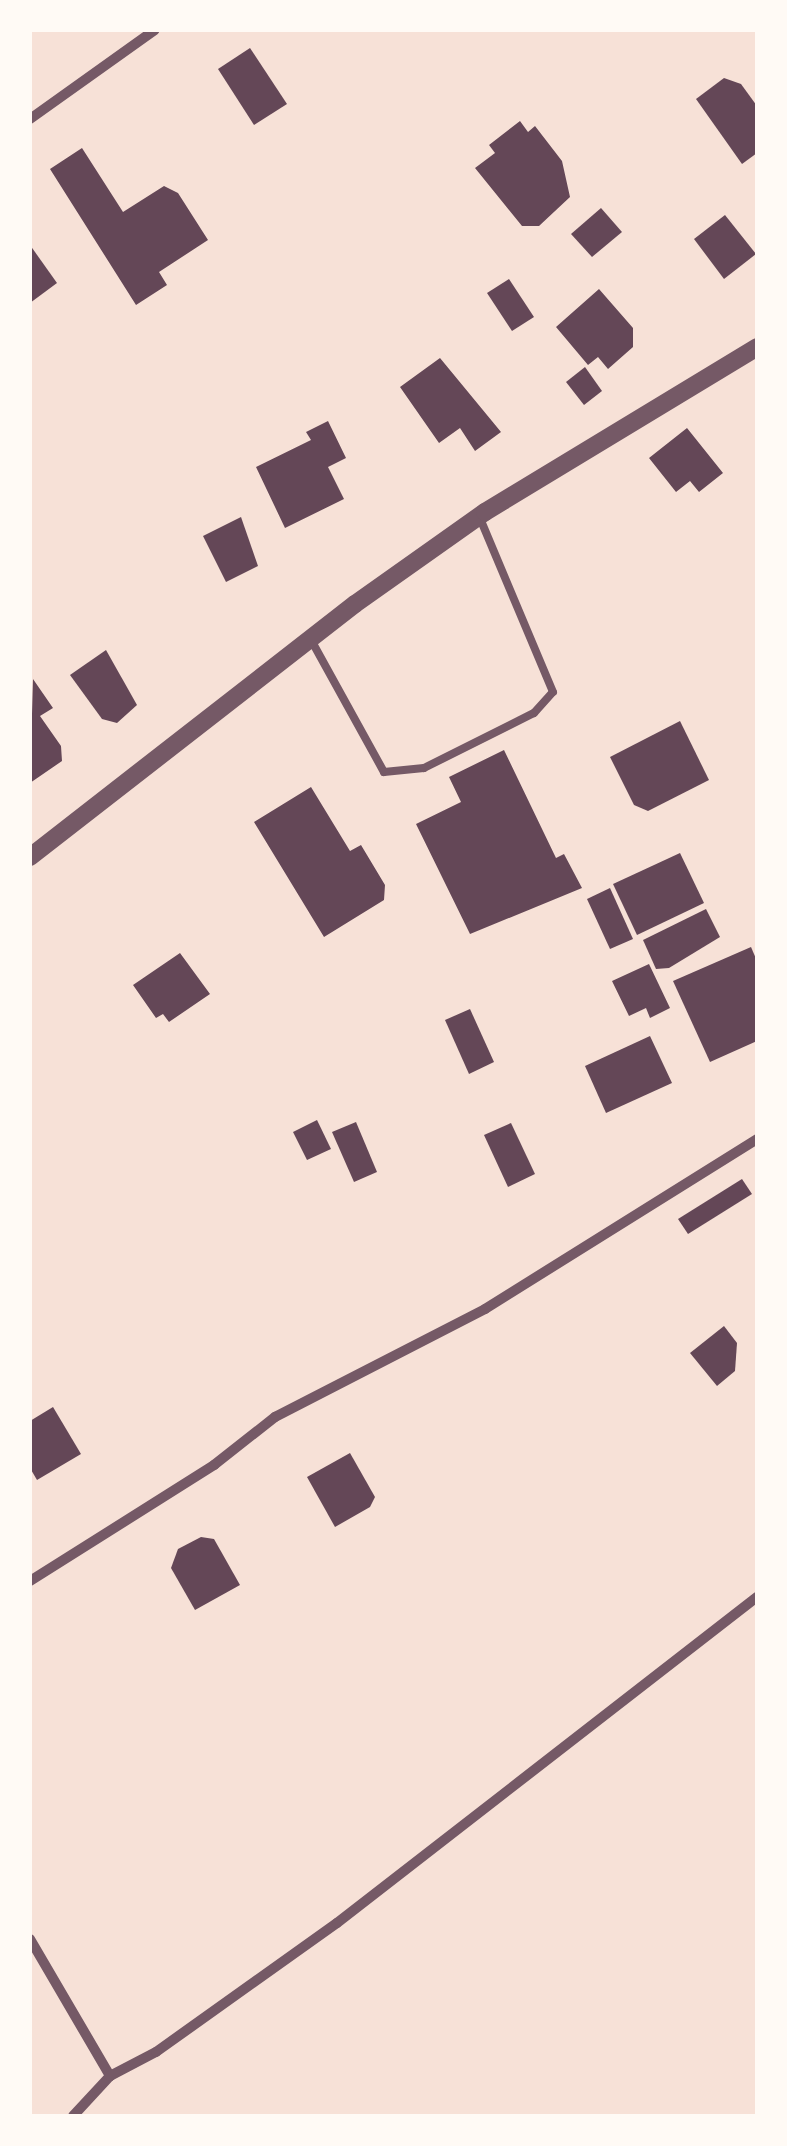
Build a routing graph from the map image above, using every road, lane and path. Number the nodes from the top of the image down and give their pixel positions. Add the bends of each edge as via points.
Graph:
1 (156, 30) edge
2 (30, 119) edge
3 (757, 347) edge
4 (479, 516) junction
5 (310, 638) junction
6 (30, 857) edge
7 (757, 1139) edge
8 (30, 1581) edge
9 (757, 1597) edge
10 (30, 1939) edge
11 (110, 2076) junction
12 (74, 2116) edge

1 - 2 street
3 - 4 street
4 - 5 street
4 - 5 lane via 553,692 534,713 424,768 384,772
5 - 6 street
7 - 8 street via 485,1309 275,1417 214,1465
9 - 11 street via 337,1923 156,2052
10 - 11 street
11 - 12 street

